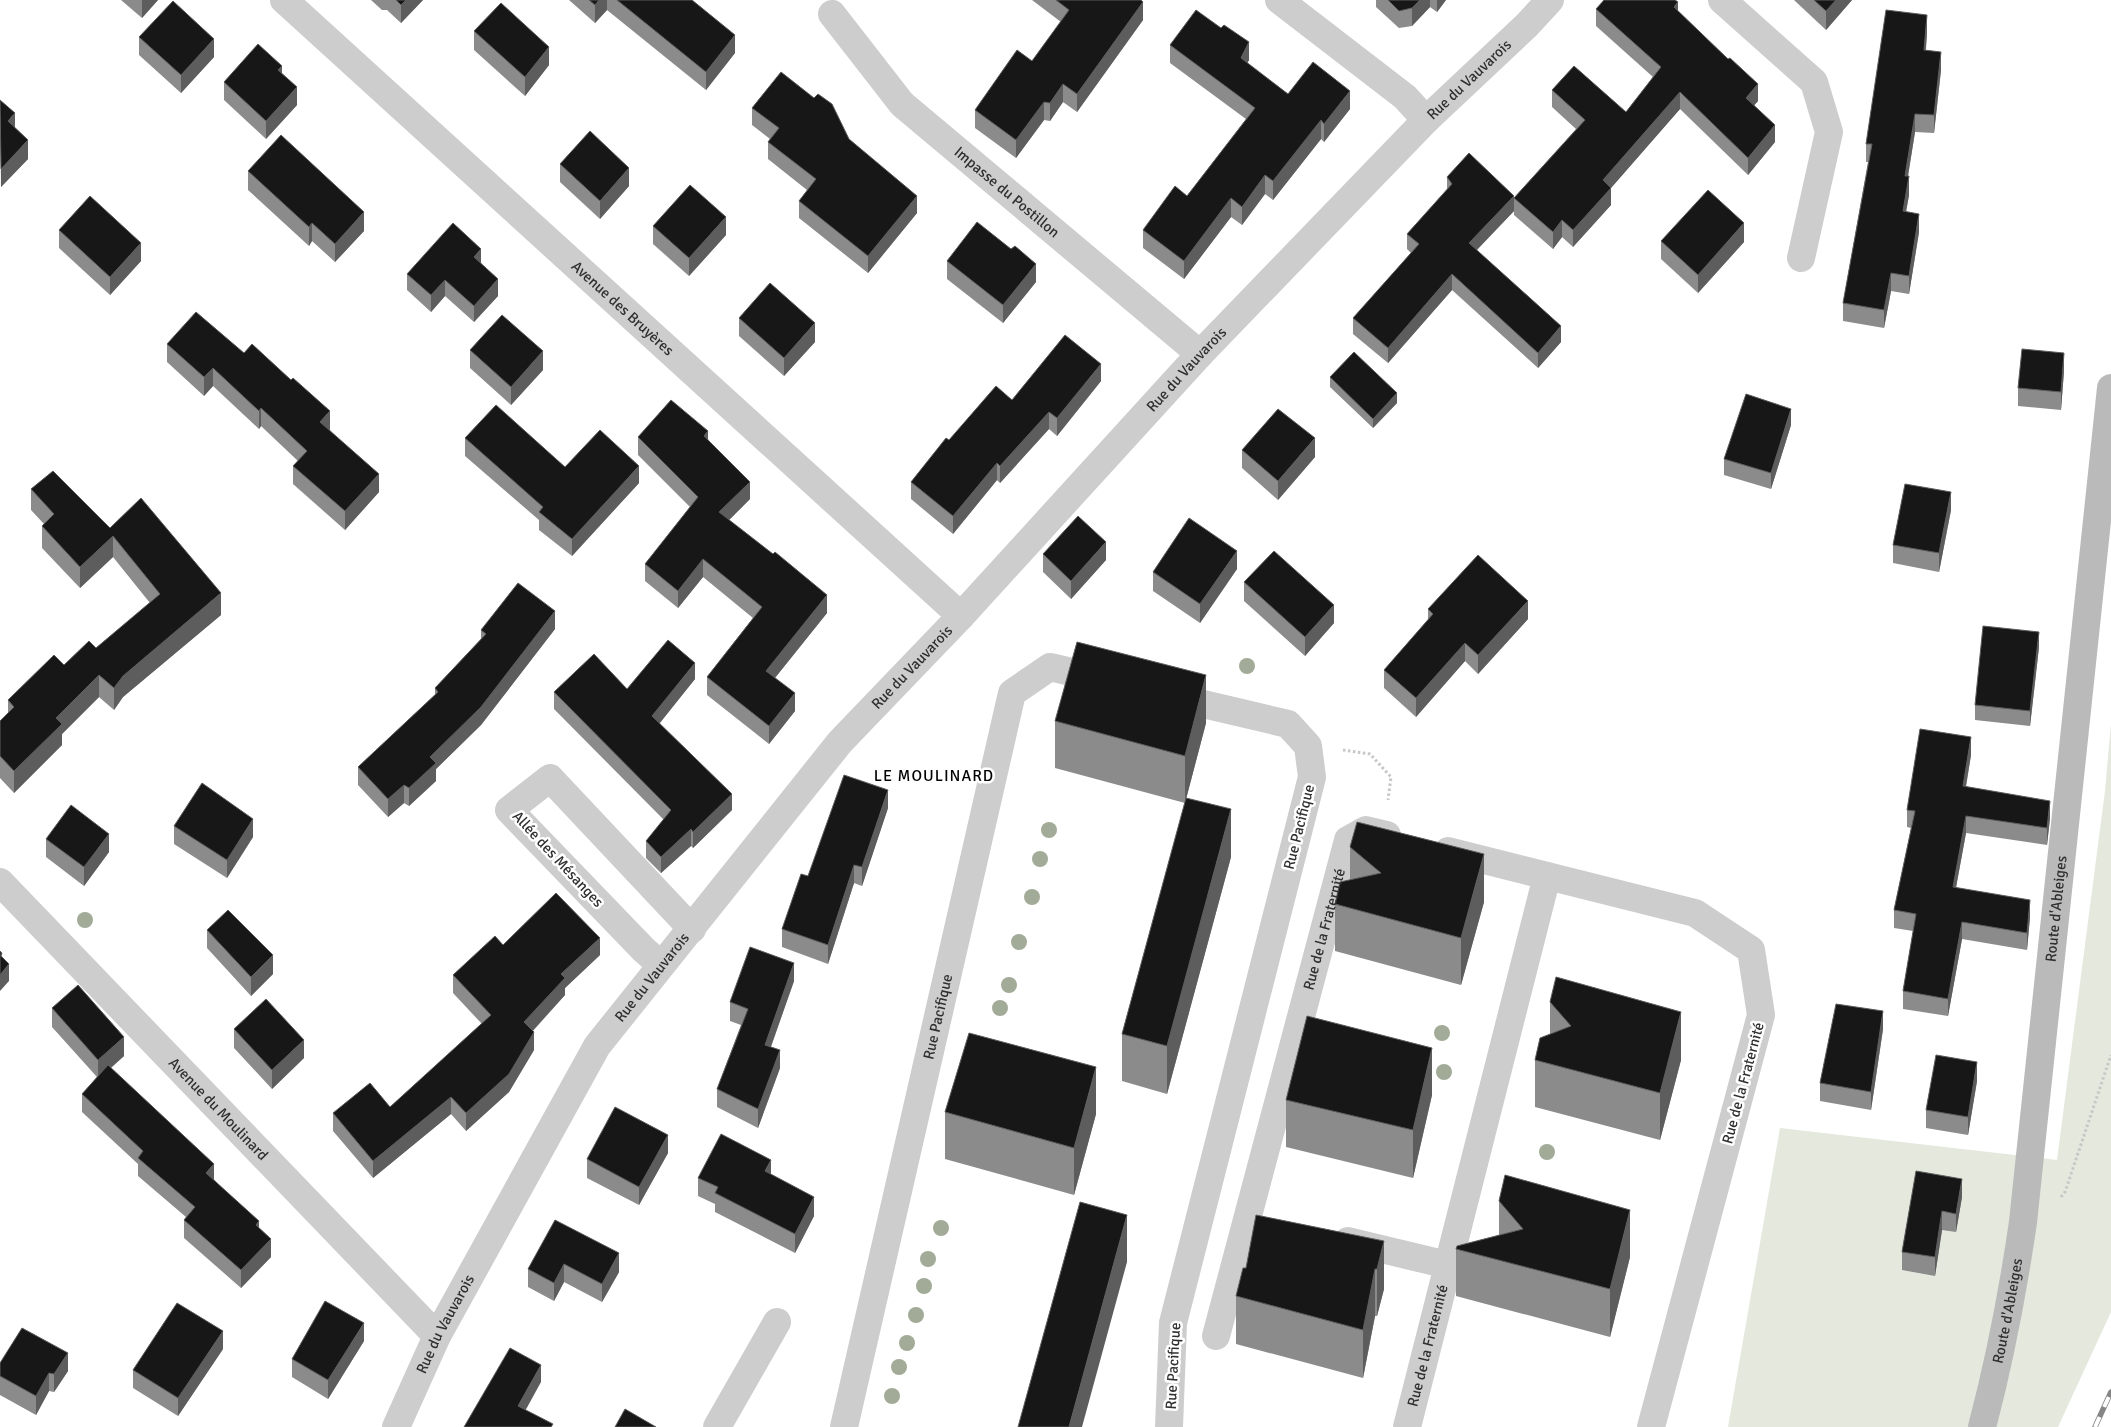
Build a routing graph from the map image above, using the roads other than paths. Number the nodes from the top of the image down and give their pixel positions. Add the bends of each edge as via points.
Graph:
1 (284, 0) edge
2 (1279, 0) edge
3 (1550, 0) edge
4 (1722, 0) edge
5 (832, 14) dead end
6 (1426, 120) junction
7 (1800, 258) dead end
8 (1200, 354) junction
9 (2111, 388) edge
10 (961, 616) junction
11 (1548, 876) junction
12 (0, 882) edge
13 (692, 929) junction
14 (661, 965) junction
15 (1248, 1217) junction
16 (1276, 1224) edge
17 (1324, 1235) edge
18 (1448, 1265) junction
19 (777, 1322) dead end
20 (437, 1336) junction
21 (1216, 1336) dead end
22 (396, 1427) edge
23 (717, 1427) edge
24 (844, 1427) edge
25 (1169, 1427) edge
26 (1408, 1427) edge
27 (1651, 1427) edge
28 (1982, 1427) edge

1 - 10 street, Avenue des Bruyères
2 - 6 street via 1405,97
3 - 6 street, Rue du Vauvarois
4 - 7 street via 1814,82 1829,132
5 - 8 street, Impasse du Postillon via 902,104
6 - 8 street, Rue du Vauvarois
8 - 10 street, Rue du Vauvarois
9 - 28 main road, Route d'Ableiges via 2023,1222 2012,1298
10 - 13 street, Rue du Vauvarois via 840,742
11 - 15 street, Rue de la Fraternité via 1366,830 1348,840
11 - 18 street, Rue de la Fraternité
11 - 27 street, Rue de la Fraternité via 1696,912 1751,950 1761,1015
12 - 20 street, Avenue du Moulinard
13 - 14 street, Rue du Vauvarois
13 - 14 street, Allée des Mésanges via 550,778 509,810
14 - 20 street, Rue du Vauvarois via 597,1046
15 - 16 street
15 - 21 street, Rue de la Fraternité
17 - 18 street, Rue de la Fraternité
18 - 26 street, Rue de la Fraternité
19 - 23 street
20 - 22 street, Rue du Vauvarois
24 - 25 street, Rue Pacifique via 1012,693 1050,667 1288,724 1308,746 1312,777 1174,1323

